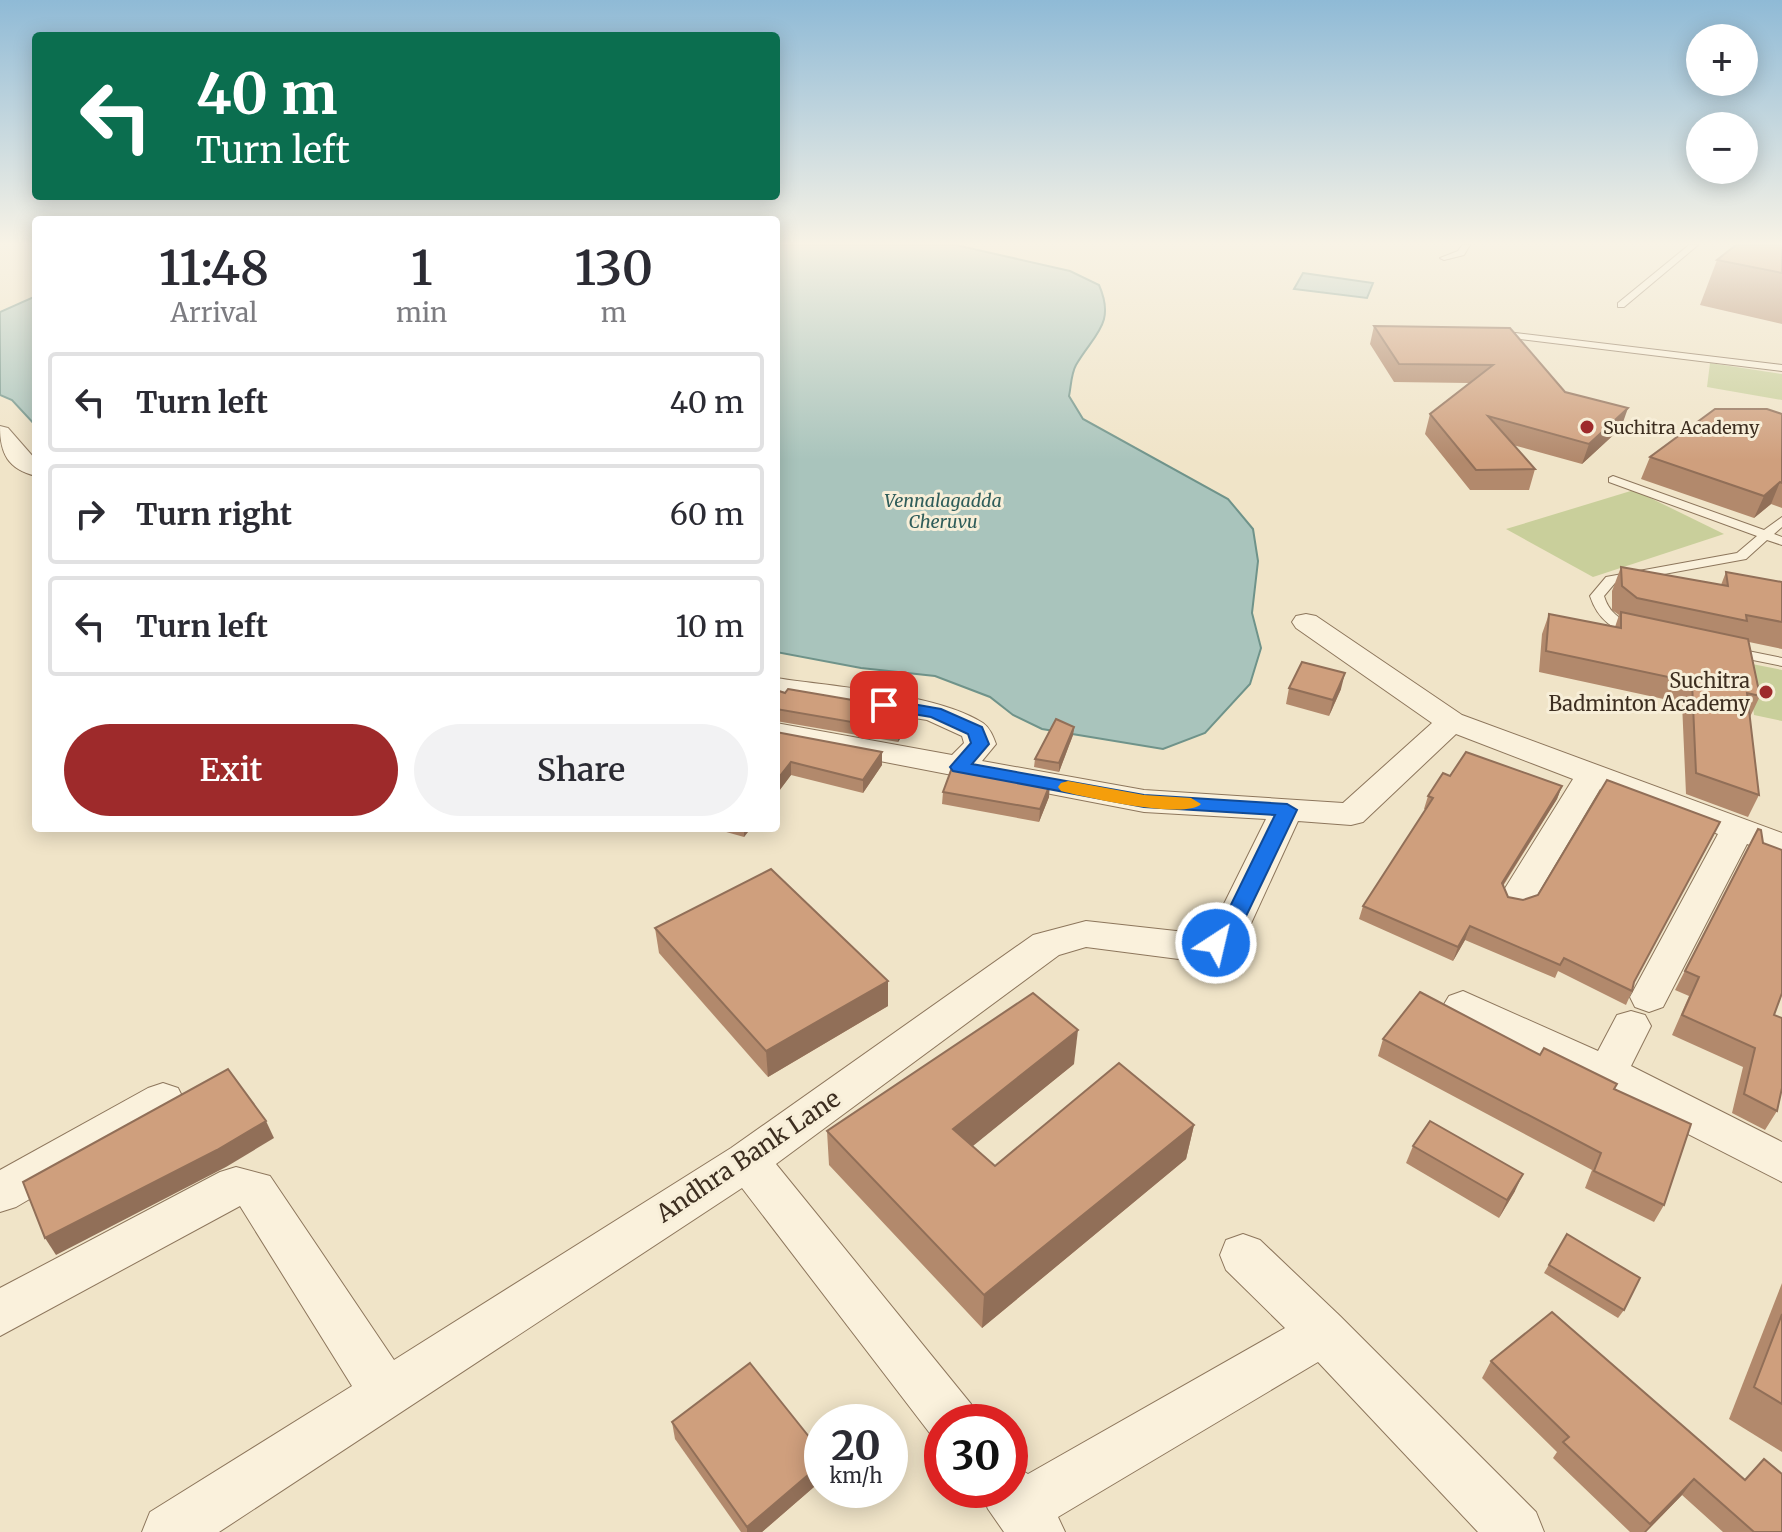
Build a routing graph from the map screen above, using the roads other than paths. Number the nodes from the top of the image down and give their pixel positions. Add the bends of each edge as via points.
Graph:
1 (1487, 333) edge
2 (1782, 368) edge
3 (0, 433) edge
4 (32, 467) edge
5 (1613, 480) dead end
6 (1782, 521) edge
7 (1765, 535) junction
8 (1782, 541) edge
9 (1306, 622) dead end
10 (1650, 635) edge
11 (1723, 651) edge
12 (1782, 662) edge
13 (780, 688) edge
14 (1451, 722) junction
15 (780, 733) edge
16 (959, 767) junction
17 (1592, 775) junction
18 (1287, 810) junction
19 (1737, 830) junction
20 (1782, 845) edge
21 (1517, 898) edge
22 (1463, 1006) dead end
23 (1607, 1073) junction
24 (163, 1100) dead end
25 (747, 1161) junction
26 (1782, 1163) edge
27 (0, 1193) edge
28 (1243, 1255) dead end
29 (0, 1313) edge
30 (1323, 1332) junction
31 (386, 1393) junction
32 (939, 1404) edge
33 (1022, 1510) edge
34 (170, 1532) edge
35 (1516, 1532) edge

1 - 2 lane
3 - 4 street
5 - 7 lane
6 - 7 lane
7 - 8 lane
7 - 10 lane via 1741,556 1611,580 1597,596 1601,611 1621,628
9 - 14 street
11 - 12 lane
13 - 16 street via 935,712 975,731 980,744
14 - 17 street
14 - 18 street via 1351,814
15 - 16 street
16 - 18 street via 1144,801
17 - 19 street
17 - 21 street
18 - 25 street, Andhra Bank Lane via 1230,930 1216,943 1194,947 1086,934 1046,945
19 - 20 street
19 - 23 street
22 - 23 street
23 - 26 street
24 - 27 street
25 - 31 street, Andhra Bank Lane
25 - 32 street
28 - 30 street
29 - 31 street via 236,1186 254,1190
30 - 33 street
30 - 35 street
31 - 34 street, Andhra Bank Lane

